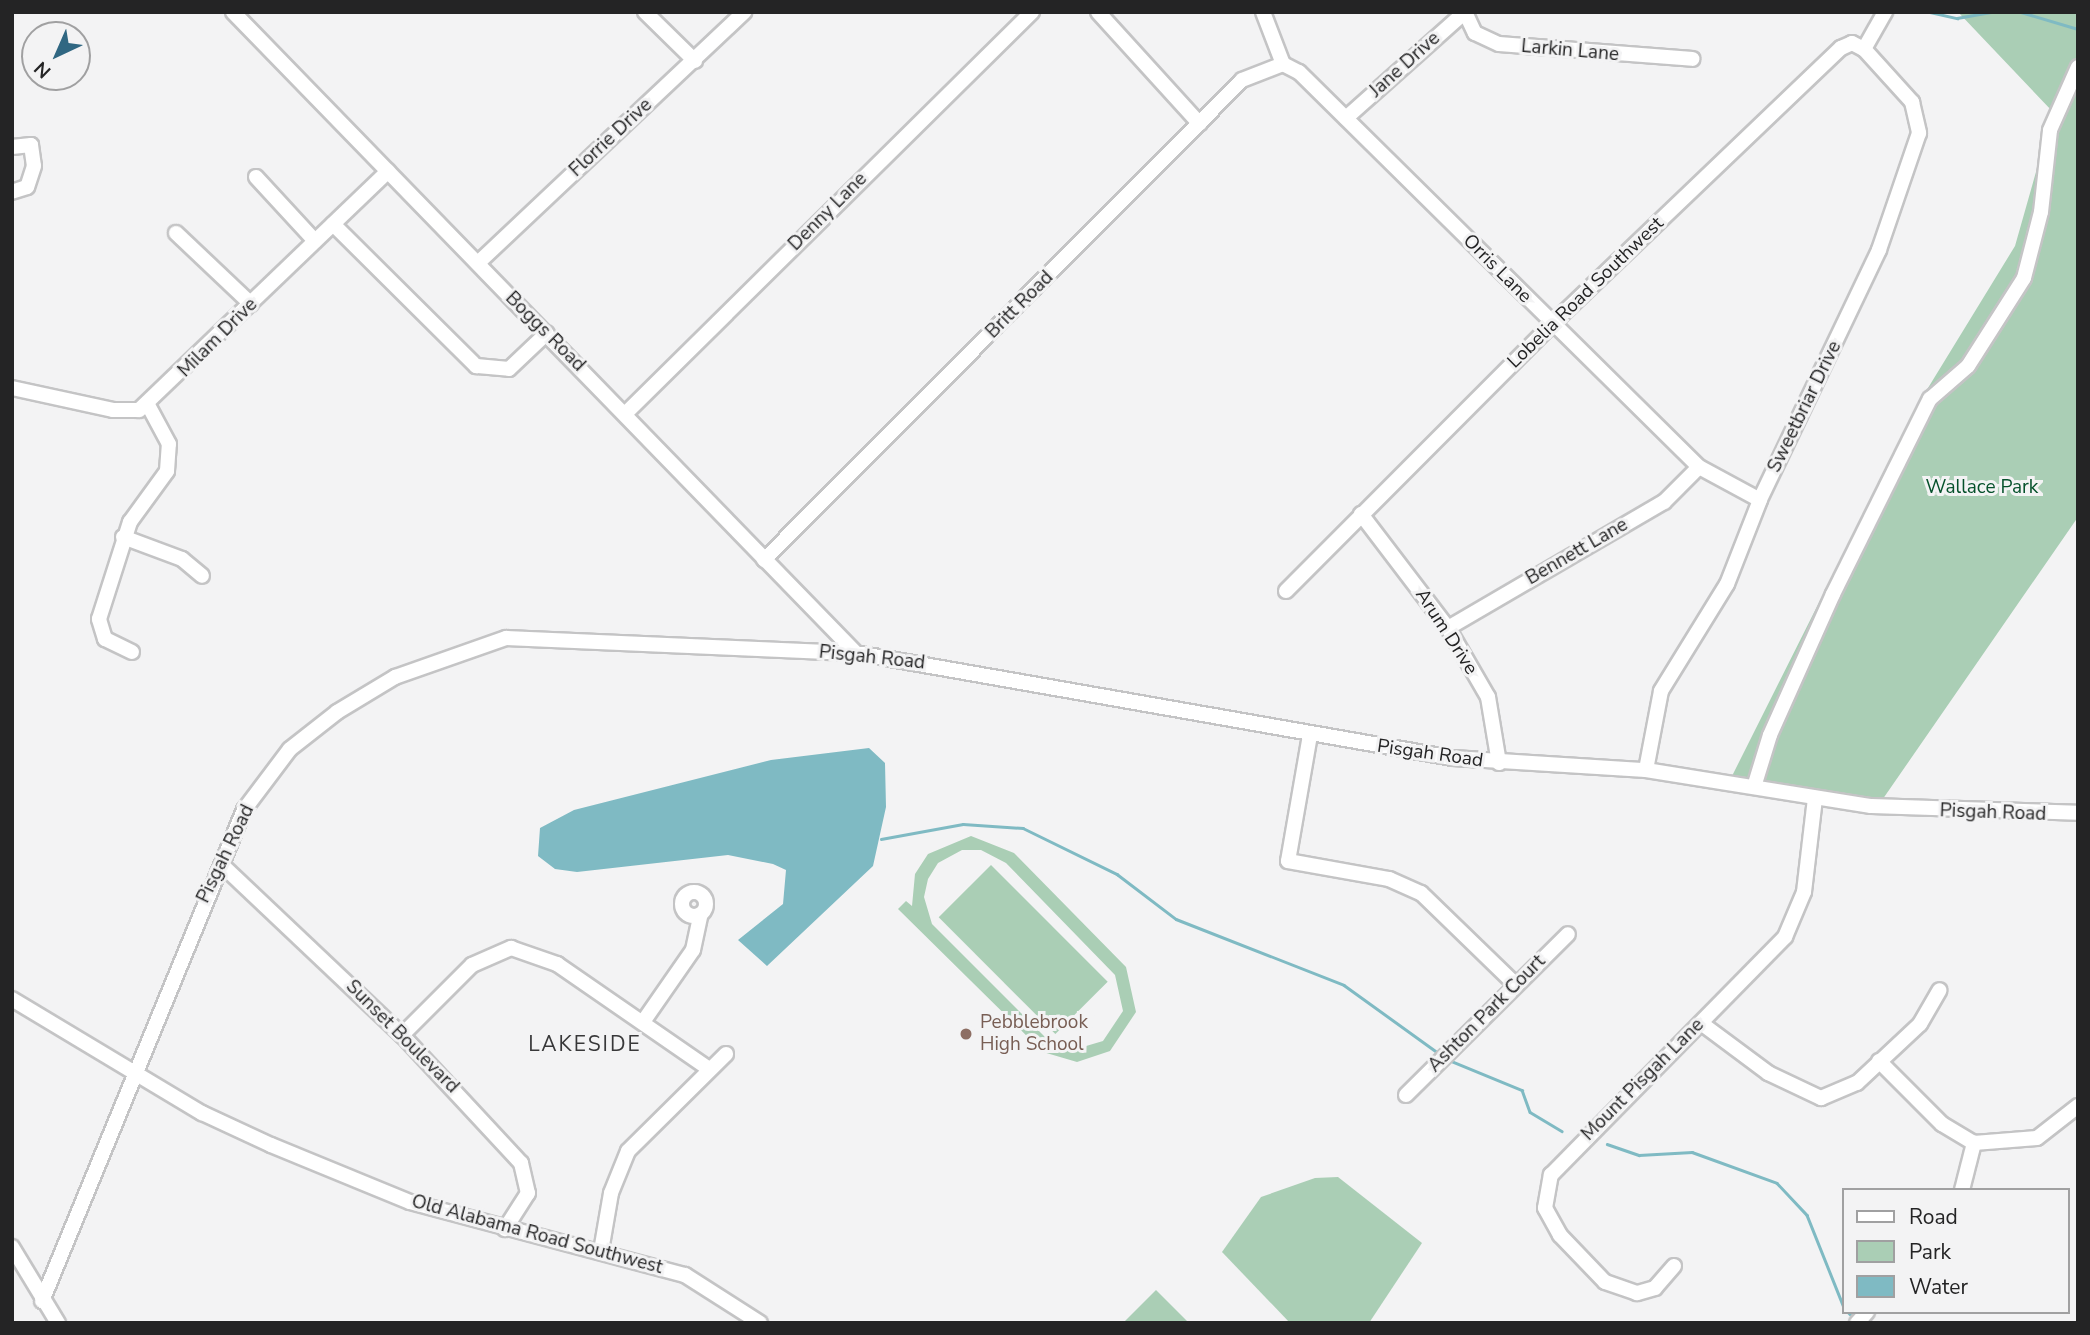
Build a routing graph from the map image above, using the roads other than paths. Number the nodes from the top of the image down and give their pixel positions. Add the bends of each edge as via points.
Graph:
1 (233, 12) edge
2 (645, 12) edge
3 (744, 12) edge
4 (1032, 12) edge
5 (1098, 12) edge
6 (1263, 12) edge
7 (1465, 12) edge
8 (1885, 12) edge
9 (1864, 49) junction
10 (1692, 58) dead end
11 (695, 61) junction
12 (1283, 64) junction
13 (2078, 67) edge
14 (1346, 118) junction
15 (1200, 124) junction
16 (12, 146) edge
17 (388, 171) junction
18 (256, 177) dead end
19 (12, 192) edge
20 (334, 224) junction
21 (176, 233) dead end
22 (315, 242) junction
23 (478, 263) junction
24 (251, 304) junction
25 (1552, 324) junction
26 (547, 333) junction
27 (12, 388) edge
28 (148, 405) junction
29 (626, 413) junction
30 (1699, 467) junction
31 (1760, 500) junction
32 (1362, 514) junction
33 (123, 537) junction
34 (764, 560) junction
35 (202, 576) dead end
36 (1286, 591) dead end
37 (1448, 628) junction
38 (132, 652) dead end
39 (856, 653) junction
40 (1310, 735) junction
41 (1499, 763) junction
42 (1646, 770) junction
43 (1754, 787) junction
44 (1815, 798) junction
45 (2078, 813) edge
46 (223, 866) junction
47 (700, 917) dead end
48 (1568, 934) dead end
49 (1516, 985) junction
50 (1940, 990) dead end
51 (12, 999) edge
52 (645, 1019) junction
53 (1701, 1023) junction
54 (402, 1035) junction
55 (726, 1054) dead end
56 (1880, 1061) junction
57 (708, 1068) junction
58 (135, 1075) junction
59 (1406, 1095) dead end
60 (2078, 1106) edge
61 (1974, 1143) junction
62 (1963, 1188) edge
63 (505, 1229) junction
64 (12, 1247) edge
65 (601, 1251) junction
66 (1674, 1266) dead end
67 (42, 1301) junction
68 (58, 1323) edge
69 (760, 1323) edge

1 - 17 street, Boggs Road
2 - 11 street
3 - 11 street, Florrie Drive
4 - 29 street, Denny Lane
5 - 15 street
6 - 12 street, Orris Lane
7 - 10 street, Larkin Lane via 1475,33 1499,44
7 - 14 street, Jane Drive
8 - 9 street
9 - 25 street, Lobelia Road Southwest via 1852,43 1841,48
9 - 31 street, Sweetbriar Drive via 1912,102 1919,133 1878,250
11 - 23 street, Florrie Drive
12 - 14 street, Orris Lane
12 - 15 street, Britt Road via 1242,80
13 - 43 street via 2050,130 2041,212 2024,278 1968,366 1930,399 1833,594 1770,734
14 - 25 street, Orris Lane
15 - 34 street, Britt Road
16 - 19 street via 31,145 34,166 27,187
17 - 20 street, Milam Drive
17 - 23 street, Boggs Road
18 - 22 street
20 - 22 street, Milam Drive
20 - 26 street via 476,366 509,369
21 - 24 street
22 - 24 street, Milam Drive
23 - 26 street, Boggs Road
24 - 28 street, Milam Drive
25 - 30 street, Orris Lane
25 - 32 street, Lobelia Road Southwest
26 - 29 street, Boggs Road
27 - 28 street via 113,410 134,412
28 - 33 street via 163,428 170,458
29 - 34 street, Boggs Road
30 - 31 street, Orris Lane
30 - 37 street, Bennett Lane via 1664,502
31 - 42 street, Sweetbriar Drive via 1727,584 1661,691
32 - 36 street, Lobelia Road Southwest
32 - 37 street, Arum Drive
33 - 35 street via 183,559
33 - 38 street via 99,619 105,639
34 - 39 street, Boggs Road
37 - 41 street, Arum Drive via 1488,697
39 - 40 street, Pisgah Road
39 - 46 street, Pisgah Road via 506,638 467,648 395,677 290,749 244,810
40 - 41 street, Pisgah Road
40 - 49 street via 1288,861 1389,879 1421,893
41 - 42 street, Pisgah Road
42 - 43 street, Pisgah Road
43 - 44 street, Pisgah Road
44 - 45 street, Pisgah Road via 1973,814
44 - 53 street, Mount Pisgah Lane via 1804,892 1785,937
46 - 54 street, Sunset Boulevard
46 - 58 street, Pisgah Road
47 - 52 street via 693,950
48 - 49 street, Ashton Park Court
49 - 59 street, Ashton Park Court
50 - 56 street via 1920,1024
51 - 58 street, Old Alabama Road Southwest
52 - 54 street via 548,959 511,948 472,965
52 - 57 street
53 - 56 street via 1768,1073 1821,1098 1857,1083
53 - 66 street, Mount Pisgah Lane via 1563,1159 1545,1193 1545,1208 1560,1236 1618,1290 1655,1288
54 - 63 street, Sunset Boulevard via 521,1163 528,1193
55 - 57 street
56 - 61 street via 1942,1124
57 - 65 street via 628,1152 606,1210
58 - 63 street, Old Alabama Road Southwest via 202,1113 356,1181
58 - 67 street, Pisgah Road
60 - 61 street via 2036,1138
61 - 62 street
63 - 65 street, Old Alabama Road Southwest
64 - 67 street
65 - 69 street, Old Alabama Road Southwest via 685,1275
67 - 68 street

